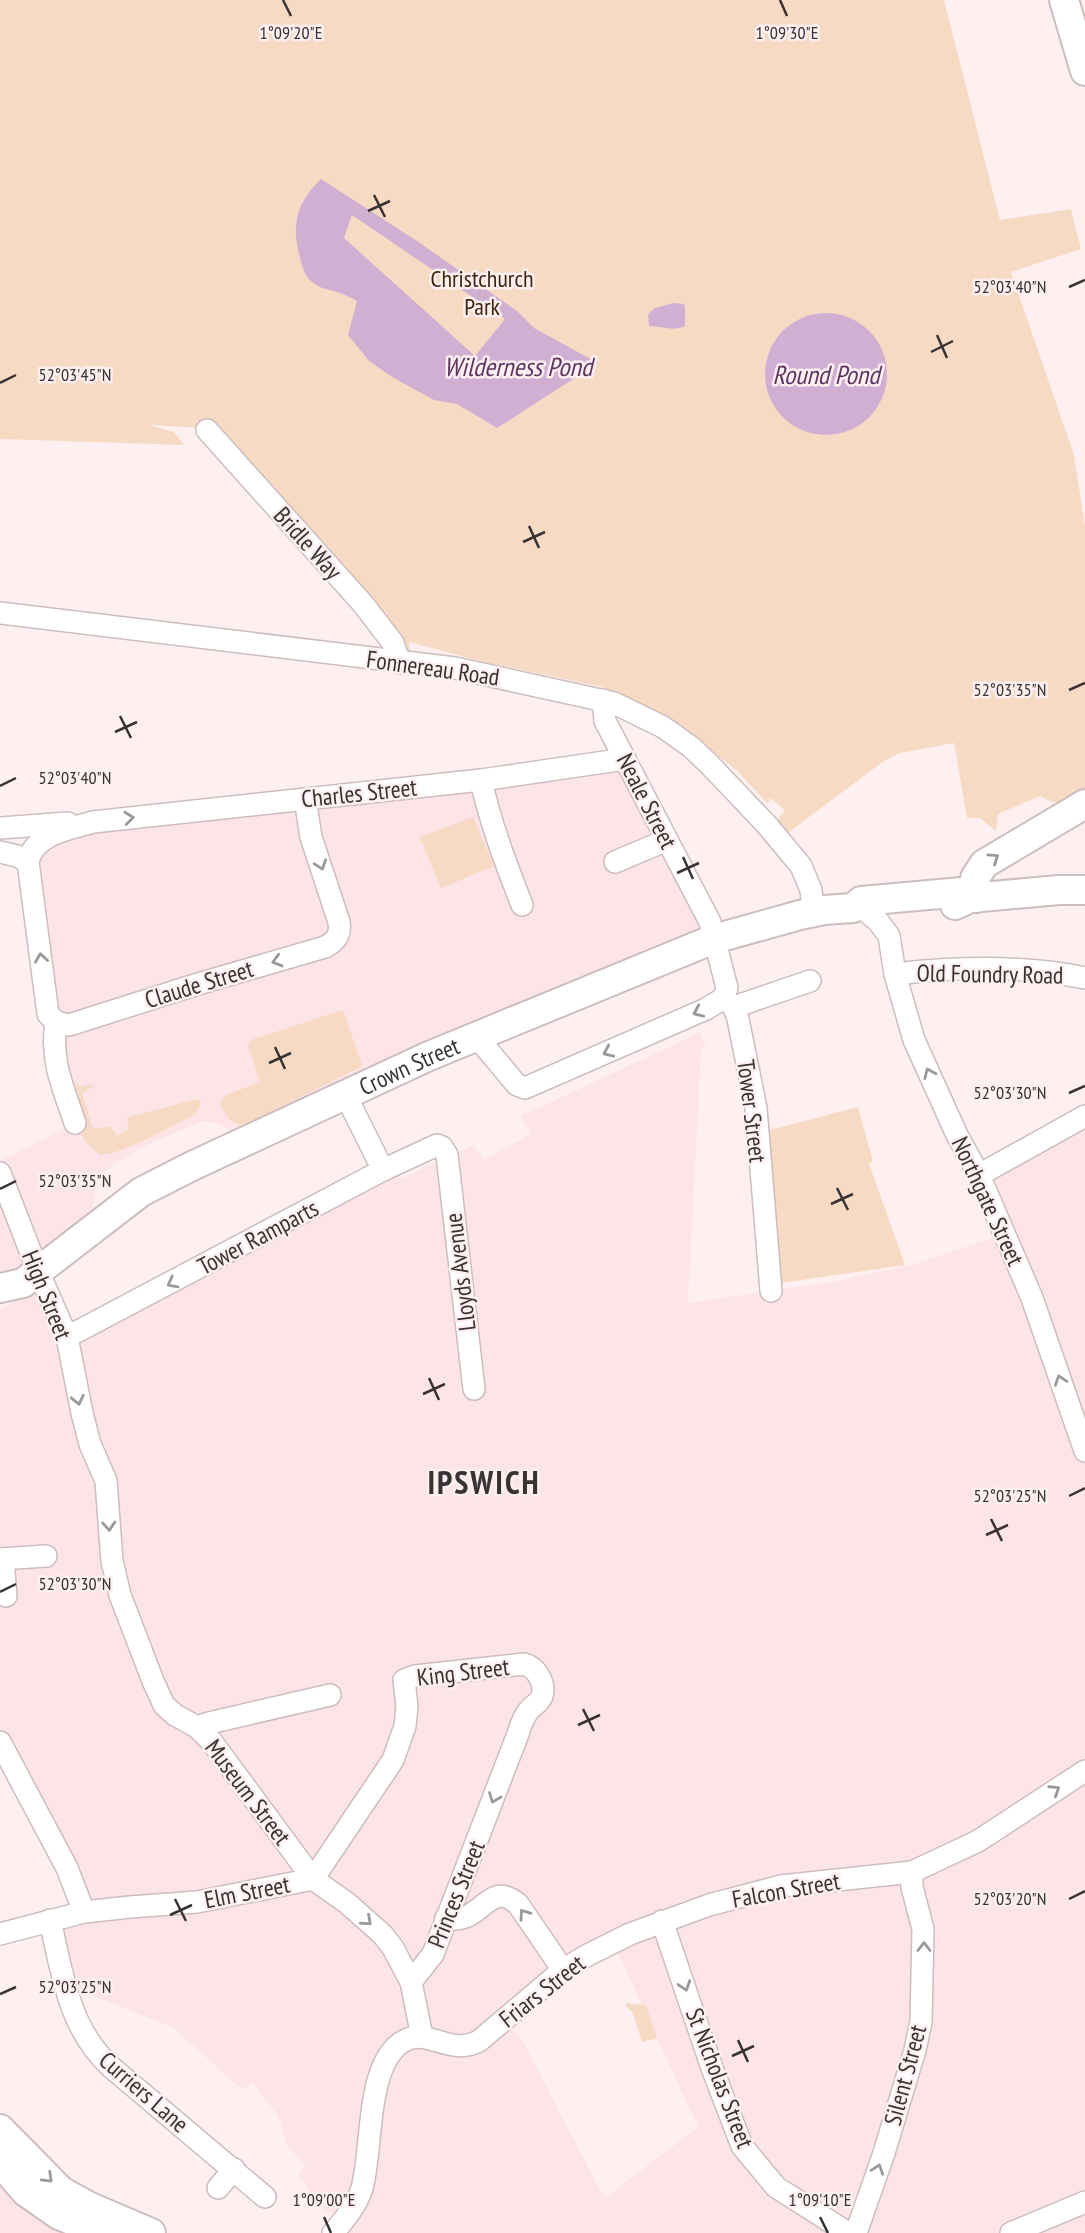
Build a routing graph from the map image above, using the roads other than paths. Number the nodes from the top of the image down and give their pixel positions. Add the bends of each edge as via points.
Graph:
1 (1064, 0) edge
2 (1085, 71) edge
3 (207, 430) dead end
4 (0, 613) edge
5 (400, 663) junction
6 (603, 700) junction
7 (625, 760) junction
8 (481, 780) junction
9 (305, 799) junction
10 (1085, 804) edge
11 (93, 822) junction
12 (0, 828) edge
13 (667, 840) junction
14 (0, 852) edge
15 (28, 862) junction
16 (615, 862) dead end
17 (1085, 890) edge
18 (973, 898) junction
19 (522, 905) dead end
20 (838, 910) junction
21 (714, 939) junction
22 (895, 974) junction
23 (1085, 978) edge
24 (810, 981) dead end
25 (729, 1003) junction
26 (56, 1022) junction
27 (476, 1036) junction
28 (345, 1094) junction
29 (1085, 1116) edge
30 (75, 1123) dead end
31 (447, 1155) joint
32 (383, 1170) junction
33 (0, 1173) edge
34 (979, 1175) junction
35 (20, 1281) edge
36 (771, 1291) dead end
37 (0, 1311) edge
38 (67, 1337) junction
39 (474, 1389) dead end
40 (1085, 1451) edge
41 (98, 1460) joint
42 (46, 1556) dead end
43 (1, 1559) edge
44 (6, 1596) dead end
45 (404, 1680) joint
46 (330, 1695) dead end
47 (543, 1695) joint
48 (197, 1727) junction
49 (0, 1742) edge
50 (1085, 1770) edge
51 (912, 1872) junction
52 (313, 1880) junction
53 (84, 1912) junction
54 (446, 1918) junction
55 (50, 1920) junction
56 (662, 1921) junction
57 (0, 1934) edge
58 (564, 1970) junction
59 (411, 1982) junction
60 (422, 2037) junction
61 (0, 2129) edge
62 (0, 2162) edge
63 (234, 2169) junction
64 (218, 2188) dead end
65 (265, 2197) dead end
66 (1085, 2202) edge
67 (103, 2233) edge
68 (152, 2233) edge
69 (333, 2233) edge
70 (848, 2233) edge
71 (856, 2233) edge
72 (1011, 2233) edge

1 - 2 main road
3 - 5 street, Bridle Way via 363,604 393,643
4 - 5 street, Fonnereau Road
5 - 6 street, Fonnereau Road via 469,671
6 - 7 street, Neale Street via 605,721
6 - 20 street, Fonnereau Road via 663,727 691,747 822,884
7 - 8 street, Charles Street
7 - 13 street, Neale Street
8 - 9 street, Charles Street
8 - 19 street
11 -> 9 street, Charles Street
9 -> 26 street, Claude Street via 311,837 340,922 335,941 69,1025
18 -> 10 main road via 975,878 984,864
11 - 12 street, Charles Street
11 - 15 street, Charles Street via 45,839
13 - 16 street
13 - 21 street, Neale Street
14 - 15 street
26 -> 15 street via 48,1014
17 - 18 main road, Crown Street
18 - 20 main road, Crown Street via 962,892 861,901
20 - 21 main road, Crown Street
20 - 22 street, Northgate Street via 878,921 889,936
21 - 25 street, Tower Street
21 - 27 main road, Crown Street
22 - 23 street, Old Foundry Road via 942,968
34 -> 22 street, Northgate Street via 914,1040
24 - 25 street
25 -> 27 street via 525,1088
25 - 36 street, Tower Street via 738,1019 756,1108
26 - 30 street via 55,1060
27 - 28 main road, Crown Street
28 - 32 street
28 - 35 main road, Crown Street via 141,1192
29 - 34 street
31 - 32 street, Tower Ramparts via 437,1145
31 - 39 street, Lloyds Avenue
32 -> 38 street, Tower Ramparts
33 - 35 street, High Street
40 -> 34 street, Northgate Street via 1032,1298
35 - 37 main road, Crown Street via 15,1301
35 - 38 street, High Street
38 -> 41 street, High Street via 82,1413
41 -> 48 street, Museum Street via 106,1481 112,1562 124,1606 164,1705
42 - 43 street
43 - 44 street
45 - 47 street, King Street via 524,1664 537,1673
45 - 52 street, Elm Street via 405,1726 393,1760
46 - 48 street
47 -> 54 street, Princes Street via 521,1725
48 - 52 street, Museum Street
49 - 53 street via 67,1868
51 -> 50 street, Falcon Street via 978,1841
51 - 56 street, Falcon Street via 781,1886
71 -> 51 street, Silent Street via 921,2022 923,1929
52 - 53 street, Elm Street via 197,1902
52 -> 59 street, Museum Street via 383,1936
53 - 55 street, Elm Street
58 -> 54 street via 509,1897 493,1897 463,1918
54 - 59 street, Princes Street via 433,1955
55 - 57 street, Elm Street
55 - 63 street, Curriers Lane via 72,2007 94,2050
56 - 58 street, Friars Street
56 -> 70 street, St Nicholas Street via 712,2068 748,2155 776,2187
58 - 60 street, Friars Street via 471,2046 457,2047
59 - 60 street
60 - 69 street via 406,2039 386,2059 373,2101 362,2187
61 -> 68 main road via 61,2191
62 - 67 main road via 26,2192 59,2215
63 - 64 street
63 - 65 street, Curriers Lane
66 - 72 street

